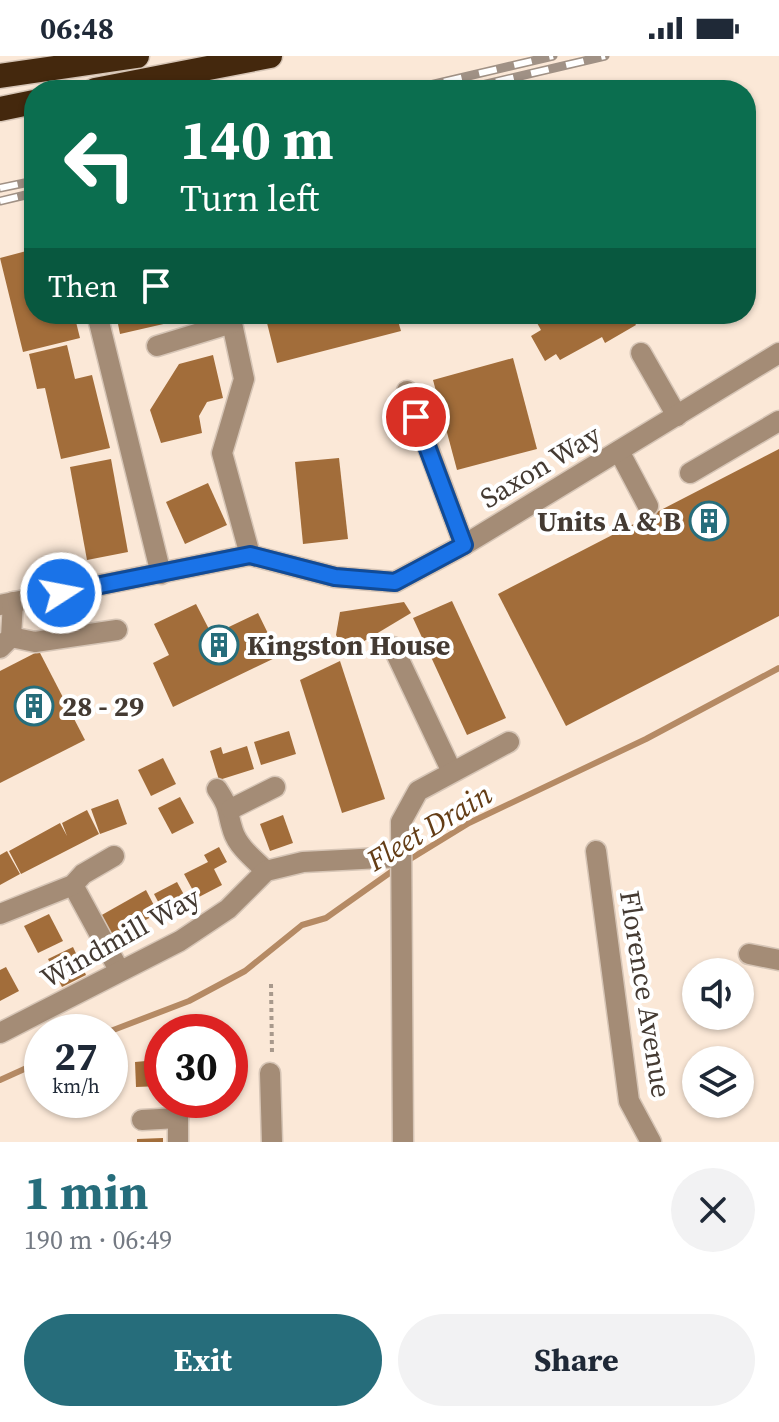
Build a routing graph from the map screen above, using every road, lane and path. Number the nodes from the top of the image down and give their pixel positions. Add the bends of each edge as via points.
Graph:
1 (137, 56) edge
2 (270, 56) edge
3 (0, 76) edge
4 (146, 80) edge
5 (24, 104) edge
6 (0, 109) edge
7 (99, 324) edge
8 (215, 324) edge
9 (232, 324) edge
10 (157, 346) dead end
11 (641, 353) dead end
12 (774, 357) edge
13 (407, 391) dead end
14 (677, 416) junction
15 (779, 421) edge
16 (619, 451) junction
17 (690, 473) dead end
18 (648, 506) dead end
19 (464, 545) junction
20 (250, 555) junction
21 (161, 574) junction
22 (7, 604) edge
23 (117, 630) dead end
24 (6, 642) edge
25 (393, 647) dead end
26 (509, 742) dead end
27 (452, 772) junction
28 (275, 787) dead end
29 (217, 789) dead end
30 (231, 809) junction
31 (596, 851) dead end
32 (114, 856) dead end
33 (400, 857) junction
34 (266, 871) junction
35 (73, 885) junction
36 (0, 914) edge
37 (749, 954) dead end
38 (779, 960) edge
39 (119, 970) junction
40 (271, 984) dead end
41 (0, 1033) edge
42 (270, 1073) joint
43 (149, 1118) edge
44 (178, 1118) edge
45 (142, 1120) dead end
46 (178, 1142) edge
47 (272, 1142) edge
48 (403, 1142) edge
49 (651, 1142) edge

1 - 3 highway
2 - 4 highway
5 - 6 highway
7 - 21 street
8 - 10 street
9 - 20 street via 244,379 222,453
11 - 14 street
12 - 14 street, Saxon Way
13 - 19 street
14 - 16 street, Saxon Way
15 - 17 street
16 - 18 street
16 - 19 street, Saxon Way
19 - 20 street, Saxon Way via 395,582 335,577
20 - 21 street, Saxon Way
21 - 22 street, Saxon Way
22 - 24 street
23 - 24 street
25 - 27 street
26 - 27 street
27 - 33 street via 418,791 401,822
28 - 30 street
29 - 30 street
30 - 34 street via 233,831 243,849
31 - 49 street, Florence Avenue via 629,1101
32 - 35 street
33 - 34 street via 303,862
33 - 48 street
34 - 39 street, Windmill Way via 228,909 180,941
35 - 36 street
35 - 39 street
37 - 38 street
39 - 41 street, Windmill Way
40 - 42 path
42 - 47 street
43 - 45 street
44 - 46 street

